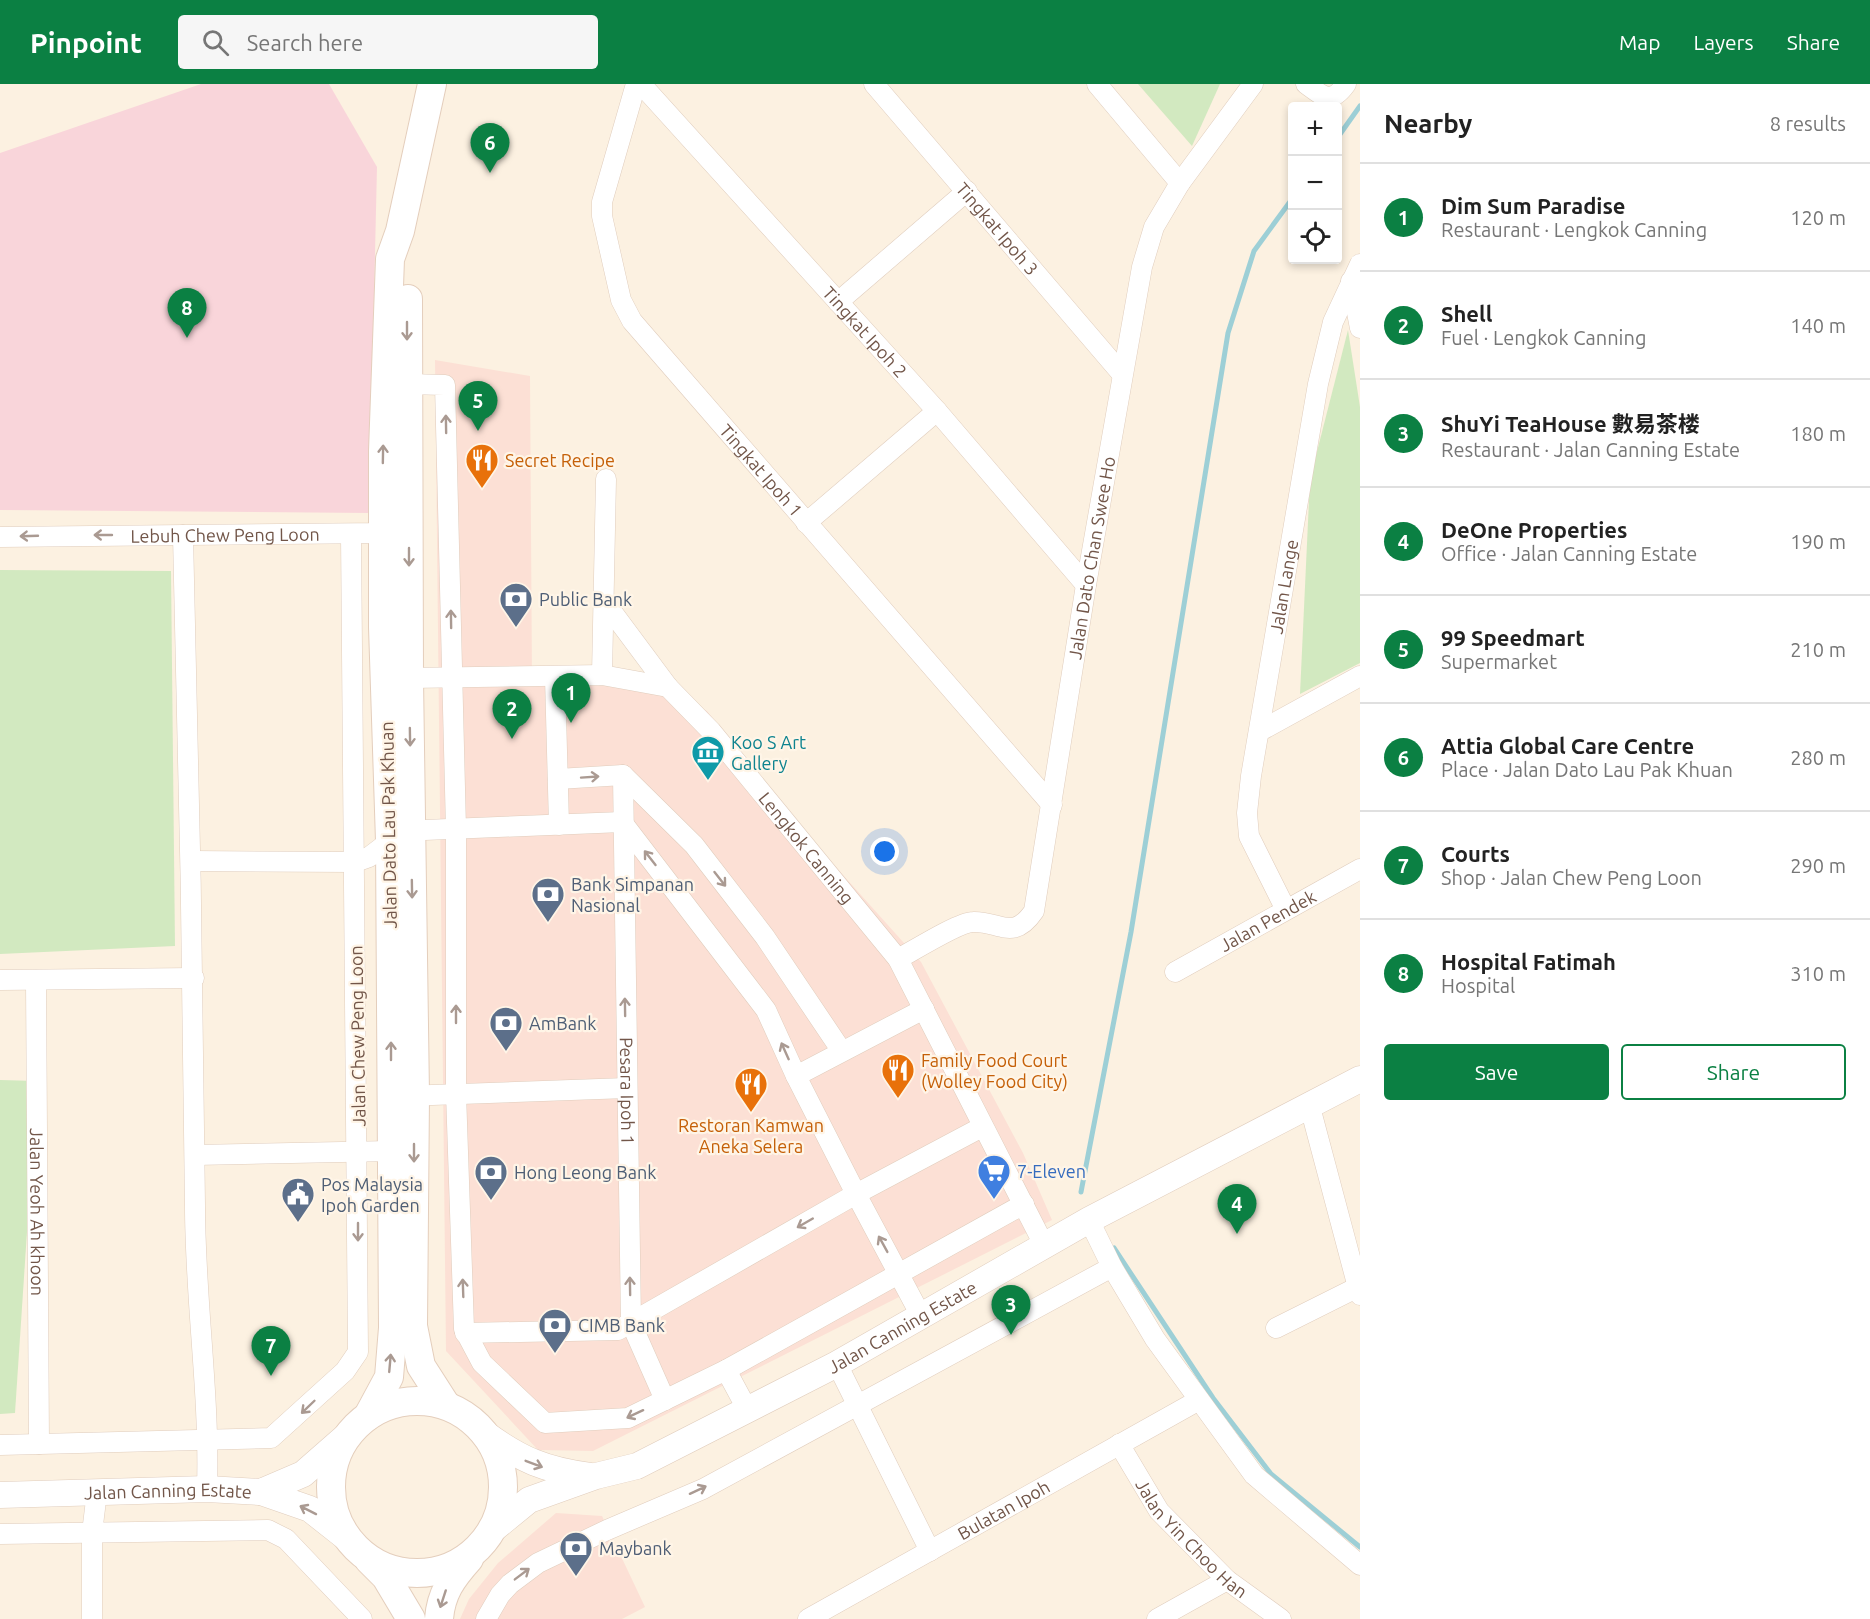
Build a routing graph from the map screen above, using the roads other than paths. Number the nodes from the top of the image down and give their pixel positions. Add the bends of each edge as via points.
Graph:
1 (432, 84) edge
2 (636, 84) edge
3 (641, 84) edge
4 (874, 84) edge
5 (1096, 84) edge
6 (1253, 84) edge
7 (1306, 84) edge
8 (1346, 84) edge
9 (1180, 183) junction
10 (967, 191) junction
11 (400, 231) junction
12 (1356, 273) edge
13 (838, 302) junction
14 (1360, 328) edge
15 (1122, 374) junction
16 (407, 384) junction
17 (937, 411) junction
18 (410, 477) junction
19 (606, 479) dead end
20 (806, 523) junction
21 (383, 533) junction
22 (351, 534) junction
23 (183, 535) junction
24 (0, 537) edge
25 (1086, 585) junction
26 (604, 601) junction
27 (383, 627) junction
28 (602, 675) junction
29 (1360, 676) edge
30 (555, 677) junction
31 (409, 678) junction
32 (452, 678) junction
33 (668, 687) junction
34 (1260, 731) junction
35 (623, 775) junction
36 (558, 779) junction
37 (1052, 805) junction
38 (622, 822) junction
39 (559, 825) junction
40 (456, 829) junction
41 (401, 836) junction
42 (191, 861) junction
43 (355, 862) junction
44 (1360, 869) edge
45 (1285, 908) junction
46 (898, 959) junction
47 (1174, 972) dead end
48 (194, 978) junction
49 (0, 980) edge
50 (36, 980) junction
51 (924, 1009) junction
52 (841, 1050) junction
53 (796, 1076) junction
54 (1360, 1079) edge
55 (627, 1088) junction
56 (456, 1093) junction
57 (415, 1095) junction
58 (1310, 1107) junction
59 (982, 1127) junction
60 (392, 1151) junction
61 (358, 1152) junction
62 (195, 1155) junction
63 (856, 1194) junction
64 (1024, 1204) junction
65 (1089, 1220) junction
66 (1044, 1245) junction
67 (1112, 1267) junction
68 (898, 1272) junction
69 (1359, 1291) edge
70 (920, 1314) junction
71 (631, 1323) junction
72 (1276, 1328) dead end
73 (465, 1333) junction
74 (837, 1364) junction
75 (726, 1370) junction
76 (665, 1400) junction
77 (1199, 1400) junction
78 (859, 1404) junction
79 (446, 1405) junction
80 (747, 1409) junction
81 (359, 1424) junction
82 (484, 1432) junction
83 (208, 1440) junction
84 (39, 1444) junction
85 (1119, 1444) junction
86 (0, 1445) edge
87 (596, 1476) junction
88 (207, 1489) junction
89 (97, 1492) junction
90 (261, 1492) junction
91 (0, 1495) edge
92 (92, 1533) junction
93 (0, 1534) edge
94 (484, 1540) junction
95 (356, 1547) junction
96 (930, 1551) junction
97 (1360, 1565) edge
98 (1227, 1580) junction
99 (814, 1618) edge
100 (92, 1619) edge
101 (362, 1619) edge
102 (411, 1619) edge
103 (439, 1619) edge
104 (486, 1619) edge
105 (1156, 1619) edge
106 (1281, 1619) edge

1 - 11 main road, Jalan Dato Lau Pak Khuan
2 - 20 street, Tingkat Ipoh 1 via 602,202 621,300 632,321
3 - 13 street, Tingkat Ipoh 2
4 - 10 street, Tingkat Ipoh 3
5 - 9 street
6 - 9 street, Jalan Dato Chan Swee Ho
7 - 8 street via 1331,98
9 - 15 street, Jalan Dato Chan Swee Ho via 1154,227 1142,267
10 - 13 street
10 - 15 street, Tingkat Ipoh 3
11 -> 16 main road, Jalan Dato Lau Pak Khuan via 408,272
21 -> 11 main road, Jalan Dato Lau Pak Khuan via 390,259
12 - 14 street
12 - 34 street, Jalan Lange via 1332,322 1318,384
13 - 17 street, Tingkat Ipoh 2
15 - 25 street, Jalan Dato Chan Swee Ho
16 - 18 main road, Jalan Dato Lau Pak Khuan
32 -> 16 street via 445,385
17 - 20 street
17 - 25 street, Tingkat Ipoh 2
18 - 21 street via 401,488 397,524
18 -> 31 main road, Jalan Dato Lau Pak Khuan
19 - 26 street
20 - 37 street, Tingkat Ipoh 1
21 - 22 street, Lebuh Chew Peng Loon
21 - 27 main road, Jalan Dato Lau Pak Khuan
22 - 23 street, Lebuh Chew Peng Loon
22 - 43 street, Jalan Chew Peng Loon
23 -> 24 street, Lebuh Chew Peng Loon
23 - 42 street
25 - 37 street, Jalan Dato Chan Swee Ho
26 - 28 street
26 - 33 street, Lengkok Canning
27 - 31 street via 389,665 394,672
27 - 41 main road, Jalan Dato Lau Pak Khuan
28 - 30 street
28 - 33 street
29 - 34 street
30 - 32 street
30 - 36 street
31 - 32 street
31 -> 41 main road, Jalan Dato Lau Pak Khuan
32 - 40 street
33 - 46 street, Lengkok Canning via 724,745
34 - 45 street, Jalan Lange via 1247,813 1249,836
36 -> 35 street
35 - 38 street, Pesara Ipoh 1
35 -> 52 street via 694,845 765,937
36 - 39 street
37 - 46 street, Jalan Dato Chan Swee Ho via 1038,901 1028,921 1003,929 968,923
38 - 39 street
53 -> 38 street via 766,1010
55 -> 38 street, Pesara Ipoh 1
39 - 40 street
40 - 41 street
56 -> 40 street
41 - 43 street
41 -> 57 main road, Jalan Dato Lau Pak Khuan
60 -> 41 main road, Jalan Dato Lau Pak Khuan via 390,870
42 - 43 street
42 - 48 street
43 - 61 street, Jalan Chew Peng Loon
44 - 45 street, Jalan Pendek
45 - 47 street, Jalan Pendek
46 - 51 street, Lengkok Canning
48 - 50 street
48 - 62 street
49 - 50 street
50 - 84 street, Jalan Yeoh Ah khoon
51 - 52 street
51 - 59 street, Lengkok Canning
52 - 53 street
53 - 63 street
54 - 58 street, Jalan Canning Estate
55 - 56 street
71 -> 55 street, Pesara Ipoh 1
56 - 57 street
73 -> 56 street
57 - 60 street via 405,1095 397,1104
57 -> 79 main road, Jalan Dato Lau Pak Khuan via 413,1326 421,1366
58 - 65 street, Jalan Canning Estate
58 - 69 street
59 - 63 street
59 - 64 street, Lengkok Canning
60 - 61 street
81 -> 60 main road, Jalan Dato Lau Pak Khuan via 389,1377 393,1328
61 - 62 street
61 -> 83 street, Jalan Chew Peng Loon via 358,1352 345,1371 271,1438
62 - 83 street
68 -> 63 street
63 -> 71 street
64 - 66 street, Lengkok Canning
64 - 68 street
65 - 66 street, Jalan Canning Estate
65 - 67 street
66 - 70 street, Jalan Canning Estate
67 - 77 street via 1155,1339
67 - 78 street
68 - 70 street
68 - 75 street
69 - 72 street
70 - 74 street, Jalan Canning Estate
71 - 73 street via 607,1331
71 - 76 street, Pesara Ipoh 1
76 -> 73 street via 624,1419 546,1423 482,1363
74 - 78 street
74 - 80 street, Jalan Canning Estate
75 - 76 street
75 - 80 street
77 - 85 street, Bulatan Ipoh
77 - 97 street via 1254,1475
78 - 96 street
104 -> 78 street via 510,1584 538,1563 703,1489
79 - 81 main road via 419,1400 392,1404
79 - 82 main road via 467,1416
80 - 87 street, Jalan Canning Estate via 637,1466
81 - 90 street, Jalan Canning Estate via 303,1474
81 - 95 main road via 337,1457 331,1485 335,1513
82 -> 87 street, Jalan Canning Estate via 525,1460 545,1468
82 - 94 main road via 497,1455 503,1481 501,1507
83 - 84 street, Jalan Chew Peng Loon
83 - 88 street
84 - 86 street, Jalan Chew Peng Loon
85 - 96 street, Bulatan Ipoh
85 - 98 street, Jalan Yin Choo Han via 1159,1511
87 - 94 street, Jalan Canning Estate via 529,1500
88 - 89 street, Jalan Canning Estate
88 - 90 street, Jalan Canning Estate
89 - 91 street, Jalan Canning Estate
89 - 92 street
95 -> 90 street via 310,1509
92 - 93 street
92 - 100 street
92 - 101 street via 261,1529 275,1532
94 - 95 main road via 458,1563 435,1572 410,1573 386,1567
94 -> 103 main road via 450,1580 440,1603
95 - 102 main road via 386,1577
96 - 99 street, Bulatan Ipoh
98 - 105 street
98 - 106 street, Jalan Yin Choo Han

